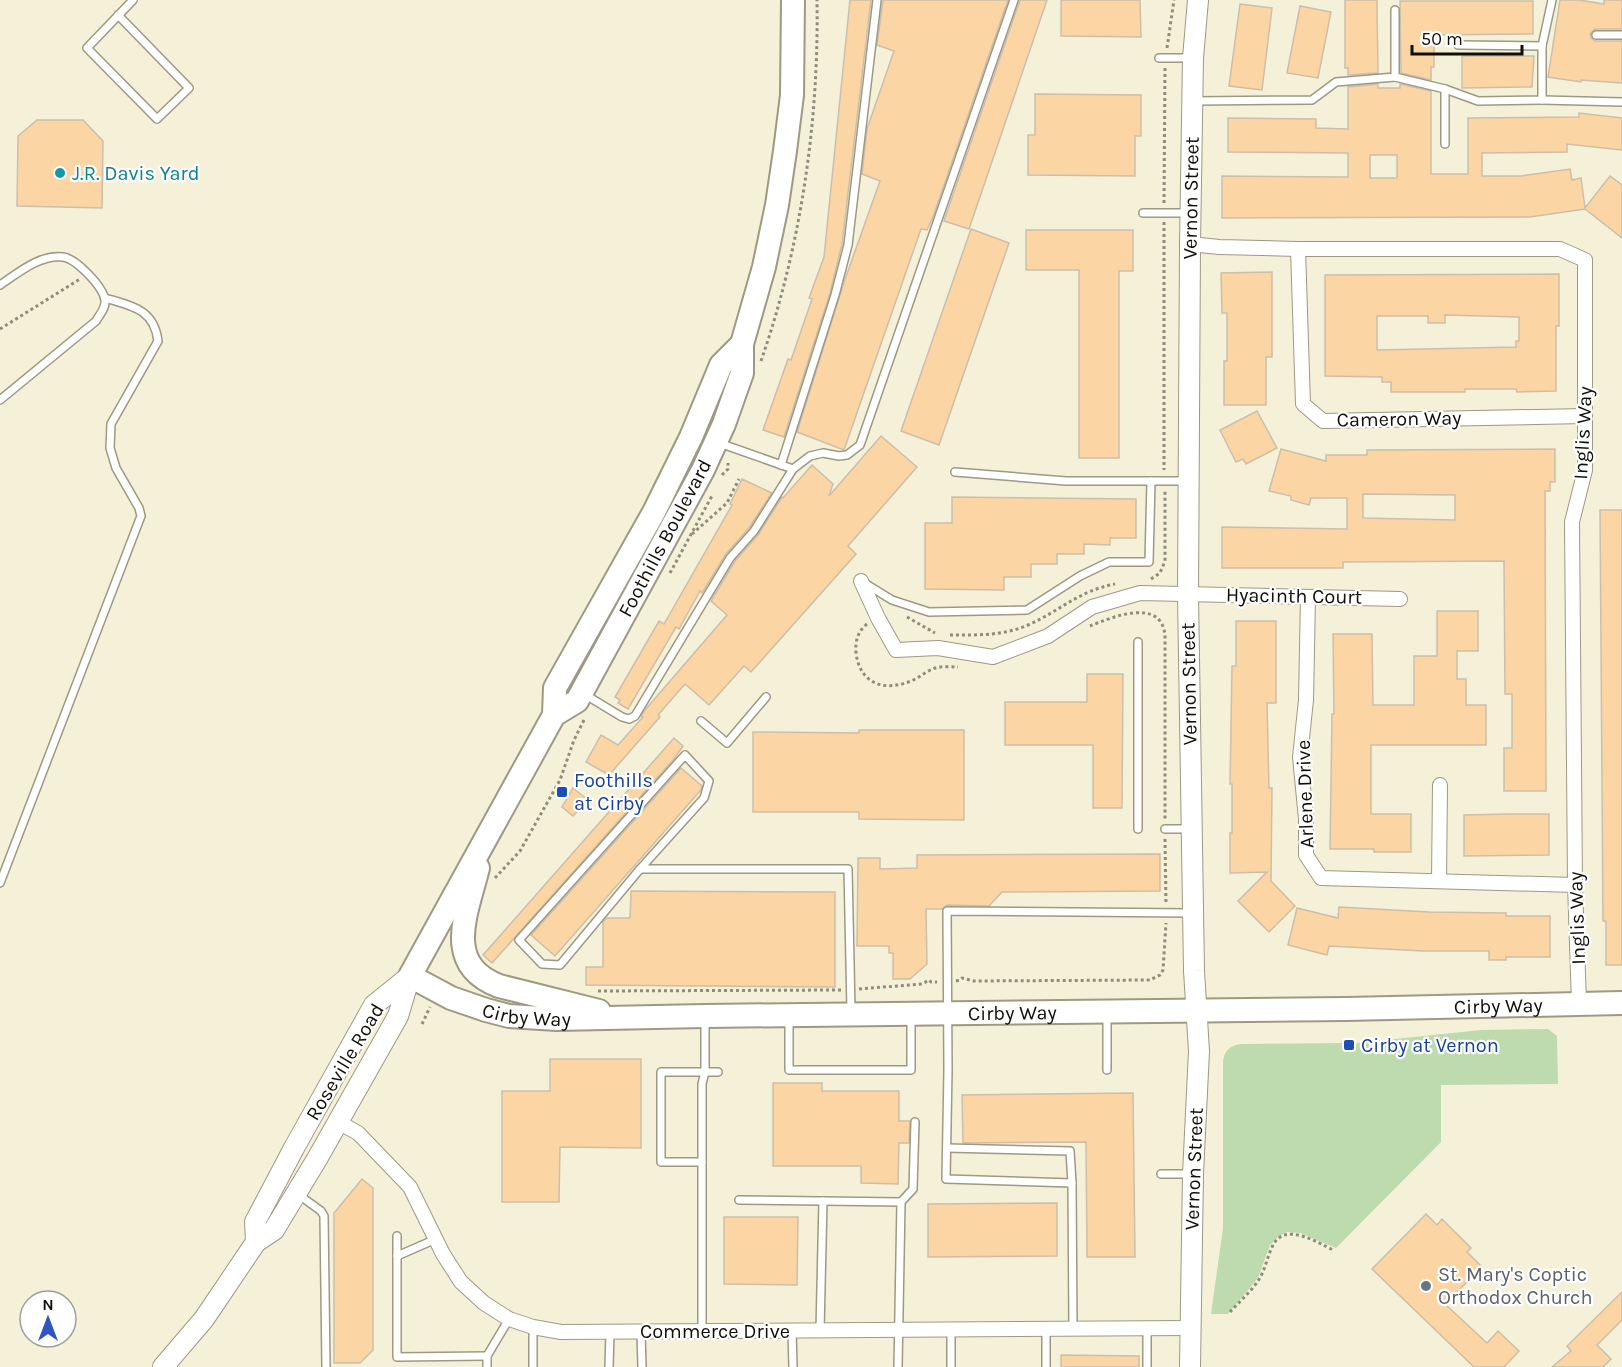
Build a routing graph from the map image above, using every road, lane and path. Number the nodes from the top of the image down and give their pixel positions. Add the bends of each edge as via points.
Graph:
1 (133, 0) edge
2 (793, 0) edge
3 (817, 0) edge
4 (877, 0) edge
5 (1014, 0) edge
6 (1174, 0) edge
7 (1197, 0) edge
8 (1552, 0) edge
9 (1395, 10) dead end
10 (118, 15) junction
11 (1596, 35) dead end
12 (1622, 35) edge
13 (1458, 45) dead end
14 (1542, 46) junction
15 (1163, 58) junction
16 (1193, 58) junction
17 (1395, 77) junction
18 (1445, 89) junction
19 (1542, 100) junction
20 (1192, 101) junction
21 (1622, 102) edge
22 (1445, 144) dead end
23 (1143, 213) dead end
24 (1164, 213) junction
25 (1190, 213) junction
26 (1190, 244) junction
27 (1298, 249) junction
28 (88, 274) junction
29 (0, 285) edge
30 (105, 298) junction
31 (0, 329) edge
32 (742, 344) junction
33 (759, 365) dead end
34 (0, 399) edge
35 (1585, 416) junction
36 (724, 445) junction
37 (782, 465) junction
38 (793, 469) junction
39 (955, 472) dead end
40 (720, 479) dead end
41 (739, 479) dead end
42 (1151, 481) junction
43 (1165, 481) junction
44 (1189, 481) junction
45 (715, 488) dead end
46 (690, 536) junction
47 (666, 580) dead end
48 (861, 581) joint
49 (1143, 582) dead end
50 (1123, 583) dead end
51 (1188, 594) junction
52 (1308, 597) junction
53 (1400, 599) dead end
54 (878, 618) junction
55 (1083, 630) dead end
56 (938, 634) dead end
57 (946, 635) dead end
58 (1138, 642) dead end
59 (963, 667) dead end
60 (588, 696) junction
61 (766, 697) dead end
62 (554, 715) junction
63 (701, 721) dead end
64 (1440, 785) dead end
65 (1138, 829) dead end
66 (1165, 829) junction
67 (1191, 829) junction
68 (486, 838) junction
69 (640, 869) junction
70 (1439, 881) junction
71 (492, 883) dead end
72 (0, 884) edge
73 (1575, 885) junction
74 (1166, 913) junction
75 (1193, 913) junction
76 (410, 976) junction
77 (947, 981) junction
78 (850, 989) junction
79 (588, 990) dead end
80 (1579, 1003) junction
81 (1622, 1003) edge
82 (1196, 1010) junction
83 (1107, 1011) junction
84 (911, 1014) junction
85 (947, 1014) junction
86 (789, 1015) junction
87 (851, 1015) junction
88 (705, 1016) junction
89 (627, 1018) junction
90 (1107, 1070) dead end
91 (705, 1071) junction
92 (718, 1071) dead end
93 (338, 1122) junction
94 (915, 1122) dead end
95 (947, 1148) junction
96 (702, 1162) junction
97 (1161, 1173) dead end
98 (1193, 1173) junction
99 (1072, 1183) junction
100 (297, 1193) junction
101 (739, 1200) dead end
102 (823, 1201) junction
103 (901, 1202) junction
104 (397, 1236) dead end
105 (436, 1239) junction
106 (256, 1242) junction
107 (1333, 1250) dead end
108 (397, 1256) junction
109 (1230, 1312) dead end
110 (509, 1319) junction
111 (534, 1327) junction
112 (1147, 1328) junction
113 (1190, 1328) junction
114 (951, 1329) junction
115 (1046, 1329) junction
116 (1073, 1329) junction
117 (792, 1330) junction
118 (820, 1330) junction
119 (897, 1330) junction
120 (702, 1331) junction
121 (610, 1332) junction
122 (641, 1332) junction
123 (487, 1356) junction
124 (163, 1367) edge
125 (326, 1367) edge
126 (488, 1367) edge
127 (533, 1367) edge
128 (609, 1367) edge
129 (642, 1367) edge
130 (793, 1367) edge
131 (898, 1367) edge
132 (951, 1367) edge
133 (1046, 1367) edge
134 (1147, 1367) edge
135 (1190, 1367) edge

1 - 10 lane
2 - 32 main road, Foothills Boulevard via 792,96 777,205
3 - 33 path via 814,94 803,194 785,279
4 - 37 lane via 848,245
5 - 38 lane via 860,446 847,455 810,456
6 - 15 path
7 - 16 main road, Vernon Street
8 - 14 lane
9 - 17 lane
10 - 10 lane via 87,48 156,119 189,88
11 - 12 lane
13 - 14 lane
14 - 19 lane
15 - 16 lane
15 - 24 path
16 - 20 main road, Vernon Street
17 - 18 lane
17 - 20 lane via 1336,82 1312,100
18 - 19 lane via 1478,101
18 - 22 lane
19 - 21 lane
20 - 25 main road, Vernon Street
23 - 24 lane
24 - 25 lane
24 - 43 path
25 - 26 main road, Vernon Street
26 - 27 street, Inglis Way
26 - 44 main road, Vernon Street
27 - 35 street, Cameron Way via 1303,404 1323,421
27 - 35 street, Inglis Way via 1560,249 1585,261
28 - 29 lane via 72,260 46,259
28 - 30 lane
28 - 31 path
30 - 34 lane via 96,321
30 - 72 lane via 144,311 158,341 111,424 110,448 116,468 141,516
32 - 36 main road, Foothills Boulevard via 742,372
32 - 62 main road, Foothills Boulevard via 721,365 654,512 555,688
35 - 73 street, Inglis Way via 1585,470 1572,522
36 - 37 lane
36 - 40 path via 728,469
36 - 60 main road, Foothills Boulevard
37 - 38 lane
38 - 60 lane via 754,531 730,558 635,716 622,717
39 - 42 lane via 1066,481
41 - 46 path via 727,503
42 - 43 lane
42 - 48 lane via 1149,562 1109,562 1027,610 929,612 892,600
43 - 44 lane
43 - 49 path via 1165,561 1160,573
44 - 51 main road, Vernon Street
45 - 46 path
46 - 47 path
48 - 54 street
50 - 57 path via 1078,595 1020,628 989,634
51 - 52 street, Hyacinth Court
51 - 54 street, Hyacinth Court via 1140,593 1092,607 1048,636 993,657 938,648 896,650
51 - 67 main road, Vernon Street
52 - 53 street, Hyacinth Court
52 - 70 street, Arlene Drive via 1306,700 1300,757 1306,855 1321,878
54 - 56 path via 900,615
54 - 59 path via 861,628 856,645 861,670 870,680 893,687 933,669
55 - 66 path via 1133,613 1152,614 1163,626
58 - 65 lane
60 - 62 main road, Foothills Boulevard
60 - 71 path via 560,780 524,845
61 - 63 lane via 727,742
62 - 68 main road, Foothills Boulevard
64 - 70 street
66 - 67 lane
66 - 74 path
67 - 75 main road, Vernon Street
68 - 76 main road, Foothills Boulevard
68 - 89 main road via 464,927 463,948 472,970 499,986
69 - 69 lane via 560,965 542,964 519,940 685,755 709,781 704,798
69 - 78 lane via 848,869
70 - 73 street, Arlene Drive
73 - 80 street, Inglis Way
74 - 75 lane
74 - 77 path via 1163,970 1150,980
74 - 77 lane via 947,911
75 - 82 main road, Vernon Street
76 - 89 main road, Cirby Way via 451,998 509,1016
76 - 93 main road, Roseville Road via 398,1016
76 - 106 main road, Roseville Road via 374,1005 255,1222
77 - 78 path
77 - 85 lane
78 - 79 path
78 - 87 lane
80 - 81 main road, Cirby Way
80 - 82 main road, Cirby Way
82 - 83 main road, Cirby Way
82 - 98 main road, Vernon Street via 1199,1051
83 - 85 main road, Cirby Way
83 - 90 lane
84 - 85 main road, Cirby Way
84 - 86 lane via 911,1070 789,1070
84 - 87 main road, Cirby Way
85 - 95 lane
86 - 87 main road, Cirby Way
86 - 88 main road, Cirby Way
88 - 89 main road, Cirby Way
88 - 91 lane
91 - 92 lane
91 - 96 lane
91 - 96 lane via 661,1071 661,1162
93 - 100 main road, Roseville Road
93 - 105 street, Commerce Drive via 358,1133 410,1187
94 - 103 lane via 913,1189
95 - 99 lane via 1070,1151
95 - 99 lane via 946,1179
96 - 120 lane
97 - 98 lane
98 - 113 main road, Vernon Street
99 - 116 lane
100 - 106 main road, Roseville Road via 274,1230
100 - 125 lane via 324,1216
101 - 102 lane
102 - 103 lane
102 - 118 lane
103 - 119 lane
104 - 108 lane
105 - 108 lane
105 - 110 street, Commerce Drive via 461,1282
106 - 124 main road, Roseville Road via 204,1319
107 - 109 path via 1300,1235 1280,1237 1273,1244 1260,1278
108 - 123 lane via 397,1357
110 - 111 street, Commerce Drive
110 - 123 lane
111 - 121 street, Commerce Drive via 561,1332
111 - 127 lane
112 - 113 street, Commerce Drive
112 - 116 street, Commerce Drive
112 - 134 lane
113 - 135 main road, Vernon Street
114 - 115 street, Commerce Drive
114 - 119 street, Commerce Drive
114 - 132 lane
115 - 116 street, Commerce Drive
115 - 133 lane
117 - 118 street, Commerce Drive
117 - 120 street, Commerce Drive
117 - 130 lane
118 - 119 street, Commerce Drive
119 - 131 lane
120 - 122 street, Commerce Drive
121 - 122 street, Commerce Drive
121 - 128 lane
122 - 129 lane
123 - 126 lane

